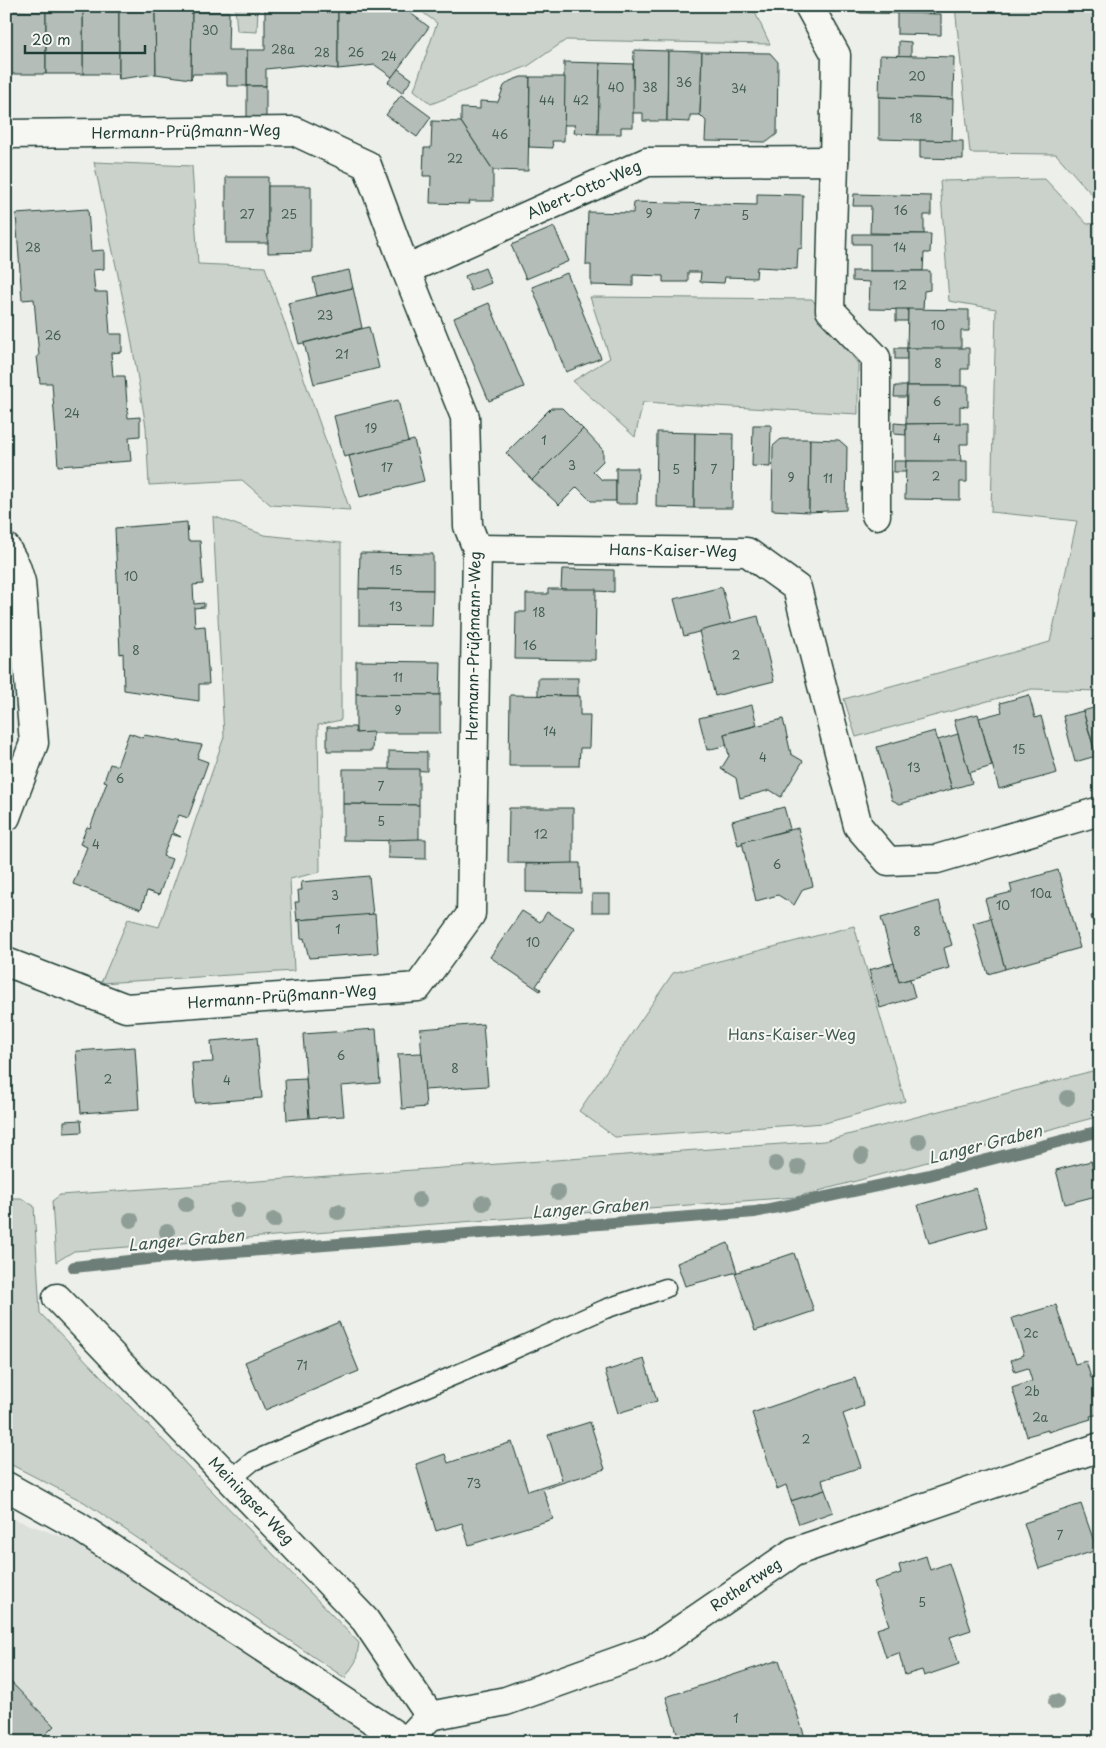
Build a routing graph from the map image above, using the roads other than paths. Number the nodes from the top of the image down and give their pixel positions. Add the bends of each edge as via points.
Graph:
1 (809, 6) edge
2 (6, 134) edge
3 (834, 161) junction
4 (406, 270) junction
5 (876, 515) dead end
6 (6, 548) edge
7 (477, 549) junction
8 (1100, 812) edge
9 (6, 816) edge
10 (6, 962) edge
11 (666, 1288) dead end
12 (57, 1298) dead end
13 (1100, 1447) edge
14 (230, 1480) junction
15 (6, 1486) edge
16 (430, 1716) junction
17 (406, 1742) edge

1 - 3 street via 836,55
2 - 4 street, Hermann-Prüßmann-Weg via 294,131 367,165
3 - 4 street, Albert-Otto-Weg via 647,162
3 - 5 street via 830,310 876,358
4 - 7 street, Hermann-Prüßmann-Weg via 465,417 468,526
6 - 9 street via 21,582 34,743
7 - 8 street, Hans-Kaiser-Weg via 747,552 797,588 858,826 888,860 937,859
7 - 10 street, Hermann-Prüßmann-Weg via 471,914 418,987 126,1008
11 - 14 lane via 605,1309 253,1461
12 - 14 street, Meiningser Weg
13 - 16 street, Rothertweg via 794,1552 654,1648 506,1701
14 - 16 street, Meiningser Weg via 365,1620
15 - 17 street via 76,1525
16 - 17 street

